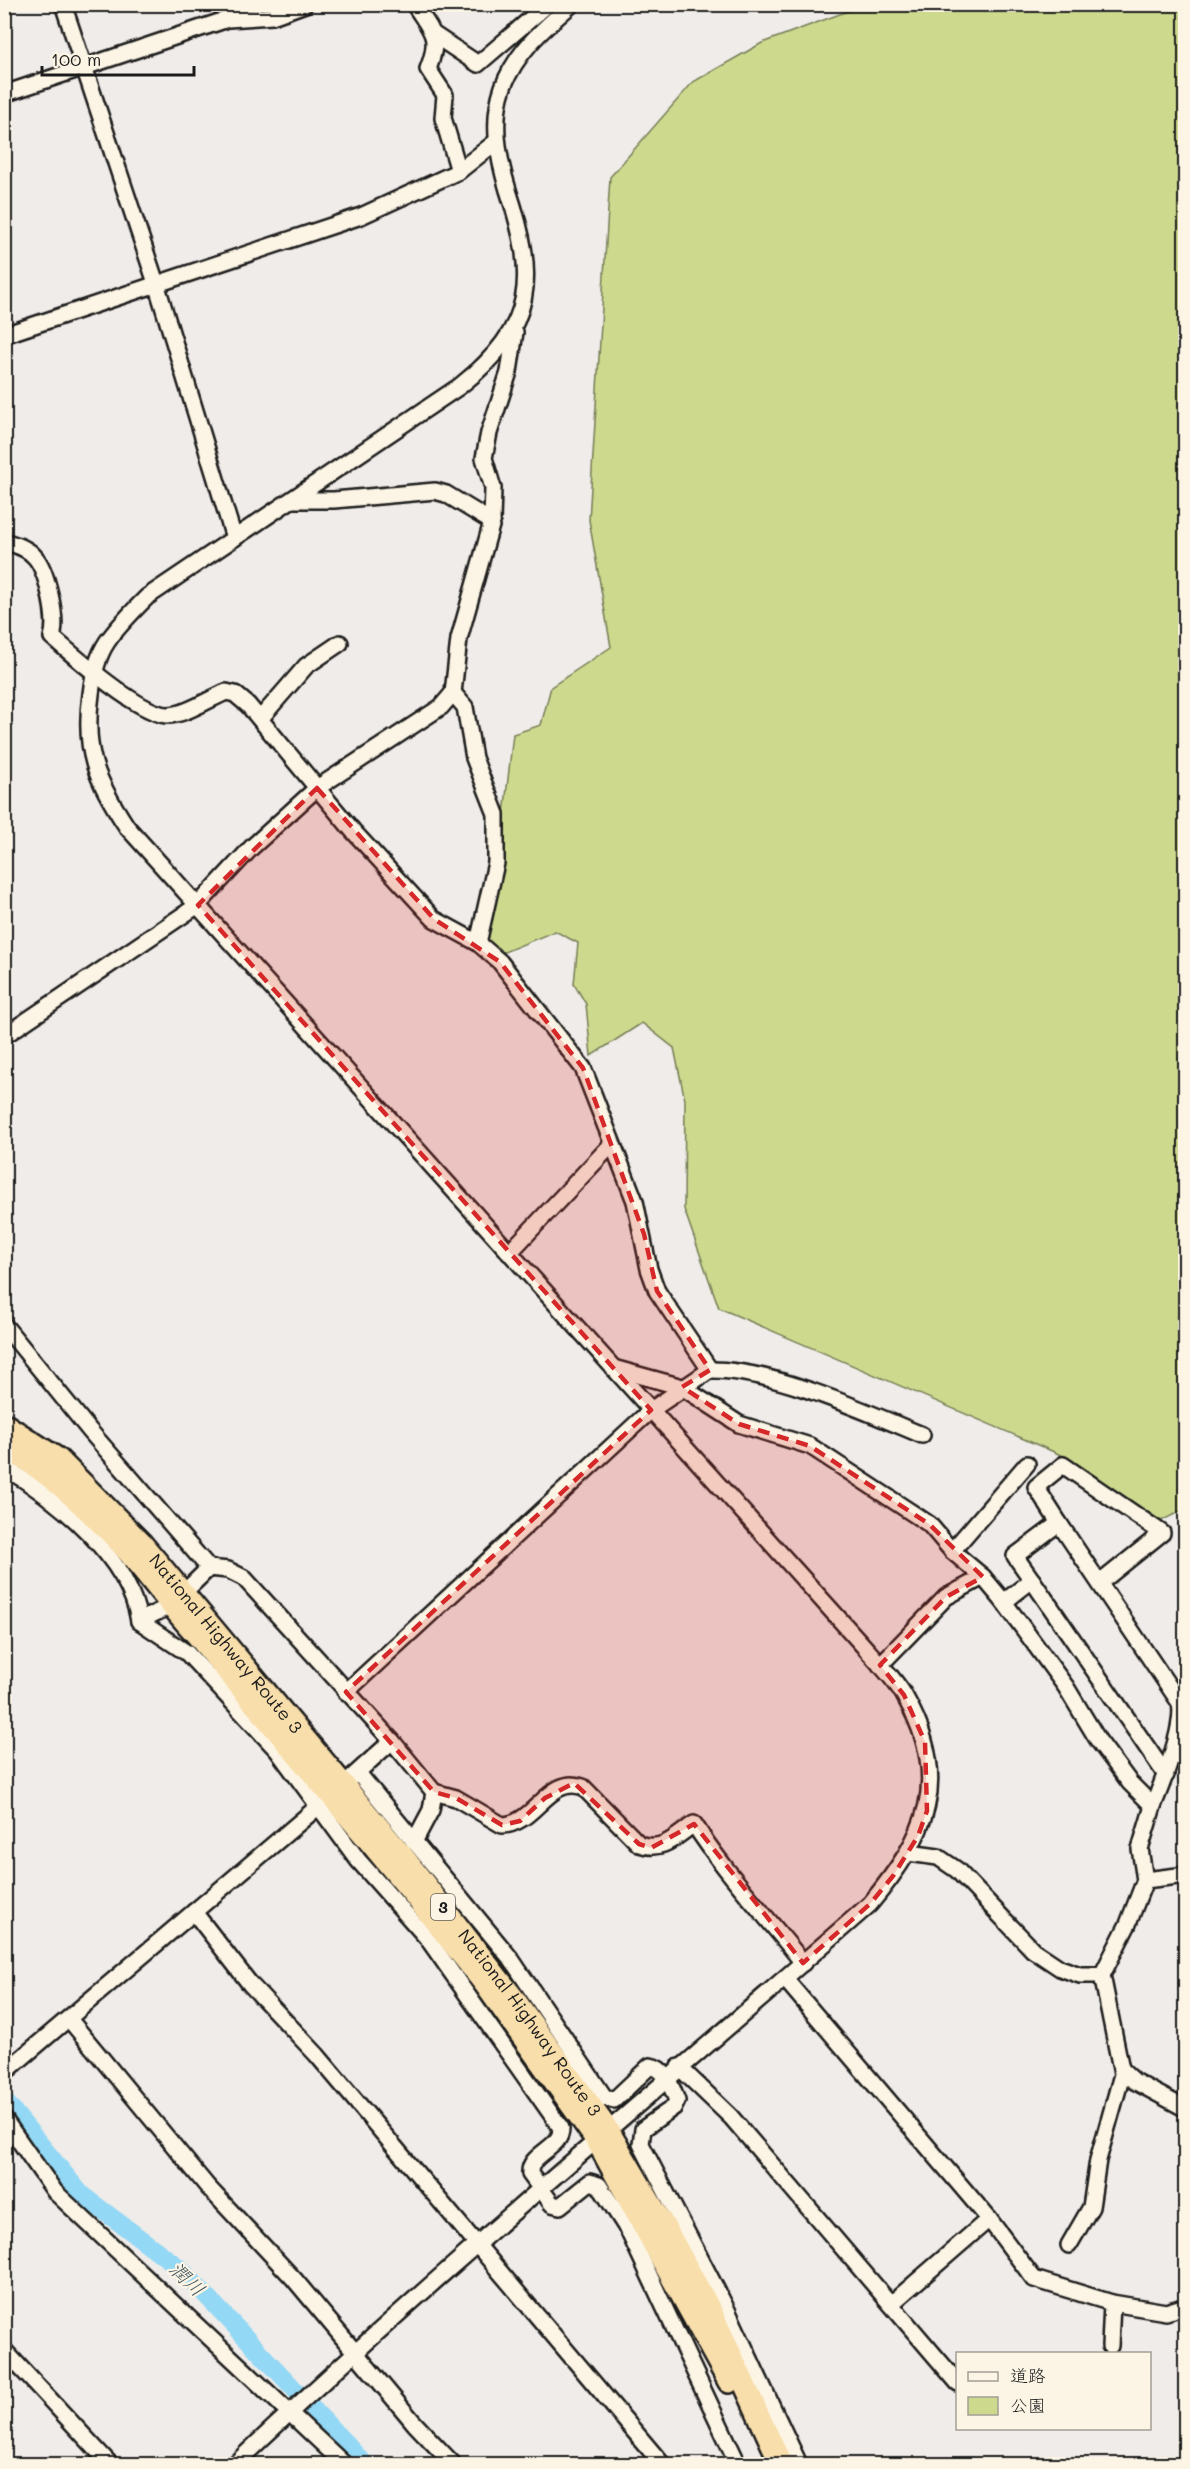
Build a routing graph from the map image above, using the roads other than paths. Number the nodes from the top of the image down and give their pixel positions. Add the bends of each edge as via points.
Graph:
1 (63, 4) edge
2 (221, 4) edge
3 (305, 4) edge
4 (414, 4) edge
5 (548, 4) edge
6 (572, 4) edge
7 (233, 18) junction
8 (433, 34) junction
9 (84, 67) junction
10 (4, 94) edge
11 (497, 141) junction
12 (459, 171) junction
13 (156, 283) junction
14 (516, 326) junction
15 (4, 334) edge
16 (292, 500) junction
17 (492, 522) junction
18 (234, 538) junction
19 (4, 541) edge
20 (340, 643) dead end
21 (93, 672) junction
22 (453, 693) junction
23 (260, 719) junction
24 (317, 788) junction
25 (198, 905) junction
26 (478, 943) junction
27 (4, 1036) edge
28 (612, 1144) junction
29 (509, 1253) junction
30 (4, 1326) edge
31 (612, 1367) junction
32 (710, 1370) junction
33 (682, 1387) junction
34 (651, 1410) junction
35 (4, 1424) edge
36 (922, 1435) dead end
37 (4, 1446) edge
38 (1026, 1464) dead end
39 (4, 1467) edge
40 (1059, 1523) junction
41 (952, 1551) junction
42 (209, 1568) junction
43 (983, 1577) junction
44 (1032, 1580) junction
45 (1101, 1582) junction
46 (176, 1600) junction
47 (1004, 1602) junction
48 (139, 1621) junction
49 (880, 1665) junction
50 (346, 1692) junction
51 (392, 1741) junction
52 (1166, 1775) junction
53 (338, 1790) junction
54 (434, 1792) junction
55 (1153, 1806) junction
56 (414, 1842) junction
57 (909, 1853) junction
58 (1185, 1875) edge
59 (1145, 1880) junction
60 (194, 1912) junction
61 (803, 1963) junction
62 (1102, 1975) junction
63 (785, 1978) junction
64 (69, 2019) junction
65 (679, 2067) junction
66 (1123, 2072) junction
67 (4, 2073) edge
68 (667, 2078) junction
69 (1185, 2109) edge
70 (4, 2119) edge
71 (603, 2135) junction
72 (540, 2187) junction
73 (988, 2219) junction
74 (1069, 2245) dead end
75 (475, 2246) junction
76 (1112, 2302) junction
77 (891, 2304) junction
78 (1185, 2306) edge
79 (1110, 2346) dead end
80 (4, 2350) edge
81 (354, 2353) junction
82 (956, 2382) edge
83 (291, 2411) junction
84 (110, 2464) edge
85 (235, 2464) edge
86 (344, 2464) edge
87 (453, 2464) edge
88 (662, 2464) edge
89 (738, 2464) edge
90 (765, 2464) edge
91 (781, 2464) edge
92 (799, 2464) edge

1 - 9 street
2 - 7 street
3 - 7 street via 272,16
4 - 8 street
5 - 8 street via 478,64
6 - 11 street via 544,28 512,69 499,105
7 - 9 street
8 - 12 street via 436,50 428,69 445,95 443,118
9 - 10 street
9 - 13 street
11 - 12 street
11 - 14 street via 525,255 525,297
12 - 13 street via 361,216
13 - 15 street
13 - 18 street
14 - 16 street via 495,356 467,381
14 - 17 street via 509,372 484,459 493,488
16 - 17 street via 435,491
16 - 18 street
17 - 22 street via 459,639
18 - 21 street via 147,597 106,643
19 - 21 street via 35,556 56,626 52,637
20 - 23 street via 306,666
21 - 23 street via 145,707 165,715 177,714 226,692 235,694
21 - 25 street via 87,729 96,774 127,827
22 - 24 street via 441,706
22 - 26 street via 465,706 474,758 496,814 496,863
23 - 24 street
24 - 25 street via 252,847
24 - 26 street via 434,919
25 - 27 street
25 - 29 street
26 - 28 street via 500,962 583,1068
28 - 29 street
28 - 32 street via 635,1201 657,1291
29 - 31 street
30 - 42 street
31 - 33 street
31 - 34 street
32 - 33 street
32 - 36 street via 735,1370 811,1392
33 - 34 street
33 - 41 street via 739,1425 810,1446 929,1524
34 - 49 street
34 - 50 street
35 - 46 highway, National Highway Route 3 / 3 via 58,1459 96,1495 142,1544
37 - 46 highway, National Highway Route 3 / 3 via 67,1490
38 - 41 street
39 - 48 street via 56,1504 92,1537 129,1590
40 - 44 street via 1016,1556
40 - 45 street
40 - 45 street via 1036,1488 1063,1465 1162,1533
41 - 43 street
42 - 46 street
42 - 50 street via 228,1570 244,1578
43 - 47 street
43 - 49 street via 946,1597
44 - 47 street
44 - 52 street
45 - 52 street via 1180,1703 1181,1715
46 - 48 street
46 - 53 highway, National Highway Route 3 / 3
47 - 55 street via 1130,1784
48 - 53 street via 187,1653 278,1751
49 - 57 street via 904,1695 928,1758 927,1811
50 - 51 street
51 - 53 street
51 - 54 street
52 - 55 street
53 - 56 street
53 - 60 street
53 - 71 highway, National Highway Route 3 / 3 via 460,1928
53 - 72 street via 358,1860 428,1939 561,2128 558,2139 529,2168
54 - 56 street via 431,1810
54 - 61 street via 456,1798 502,1825 510,1825 566,1784 574,1783 583,1787 639,1844 651,1848 658,1848 694,1824 727,1872
55 - 59 street via 1140,1850
56 - 68 street via 511,1959 605,2098 614,2100 651,2066
57 - 61 street via 870,1904
57 - 62 street via 938,1857 957,1870 1033,1950 1060,1968 1080,1976
58 - 59 street
59 - 62 street
60 - 64 street
60 - 75 street via 249,1984 317,2055
61 - 63 street
62 - 66 street
63 - 65 street
63 - 73 street
64 - 67 street
64 - 81 street via 149,2118 294,2279
65 - 68 street
65 - 77 street via 731,2117
66 - 69 street
66 - 74 street via 1098,2160 1091,2207
68 - 71 street
68 - 92 street via 677,2101 643,2129 641,2144 727,2310
70 - 83 street via 55,2192
71 - 72 street
71 - 90 highway, National Highway Route 3 / 3 via 738,2399
71 - 91 highway, National Highway Route 3 / 3 via 712,2313
72 - 75 street
72 - 89 street via 552,2204 560,2206 590,2182 599,2185 628,2230
73 - 76 street via 1034,2279
73 - 77 street
75 - 81 street
75 - 88 street
76 - 78 street via 1166,2312
76 - 79 street
77 - 82 street
80 - 84 street
81 - 83 street
81 - 87 street
83 - 85 street
83 - 86 street

